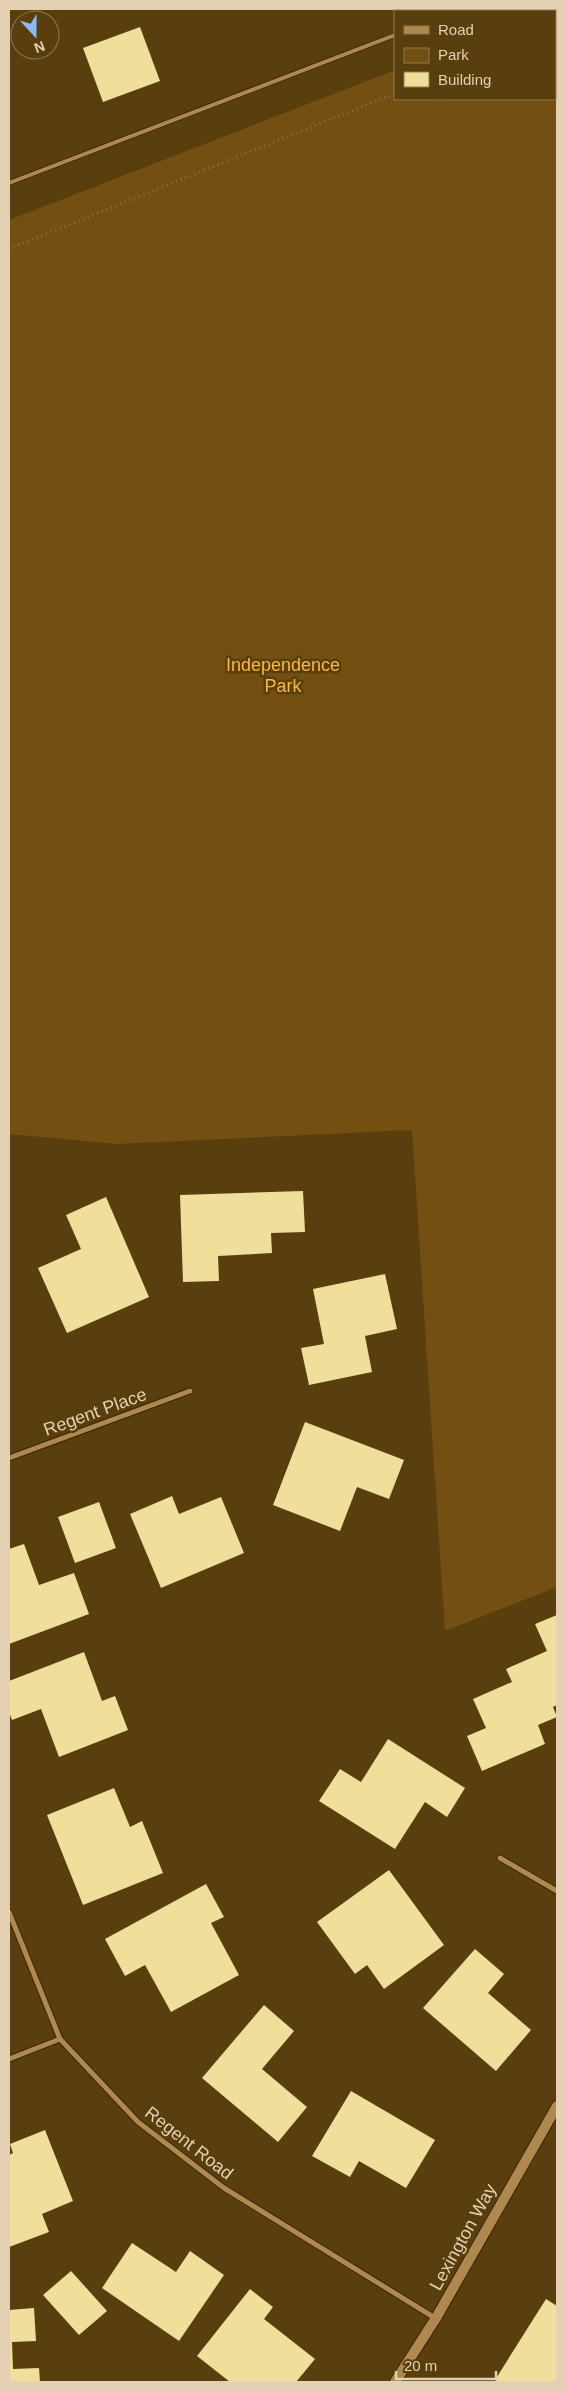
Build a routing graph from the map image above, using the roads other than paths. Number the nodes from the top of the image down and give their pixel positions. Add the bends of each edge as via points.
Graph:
1 (394, 35) edge
2 (9, 183) edge
3 (190, 1391) dead end
4 (9, 1458) edge
5 (500, 1858) dead end
6 (557, 1891) edge
7 (9, 1912) edge
8 (60, 2039) junction
9 (9, 2059) edge
10 (557, 2106) edge
11 (436, 2318) junction
12 (395, 2382) edge

1 - 2 lane
3 - 4 street, Regent Place
5 - 6 street
7 - 8 street, Regent Road
8 - 9 street
8 - 11 street, Regent Road via 138,2122 224,2188
10 - 11 street, Lexington Way
11 - 12 street, Lexington Way

